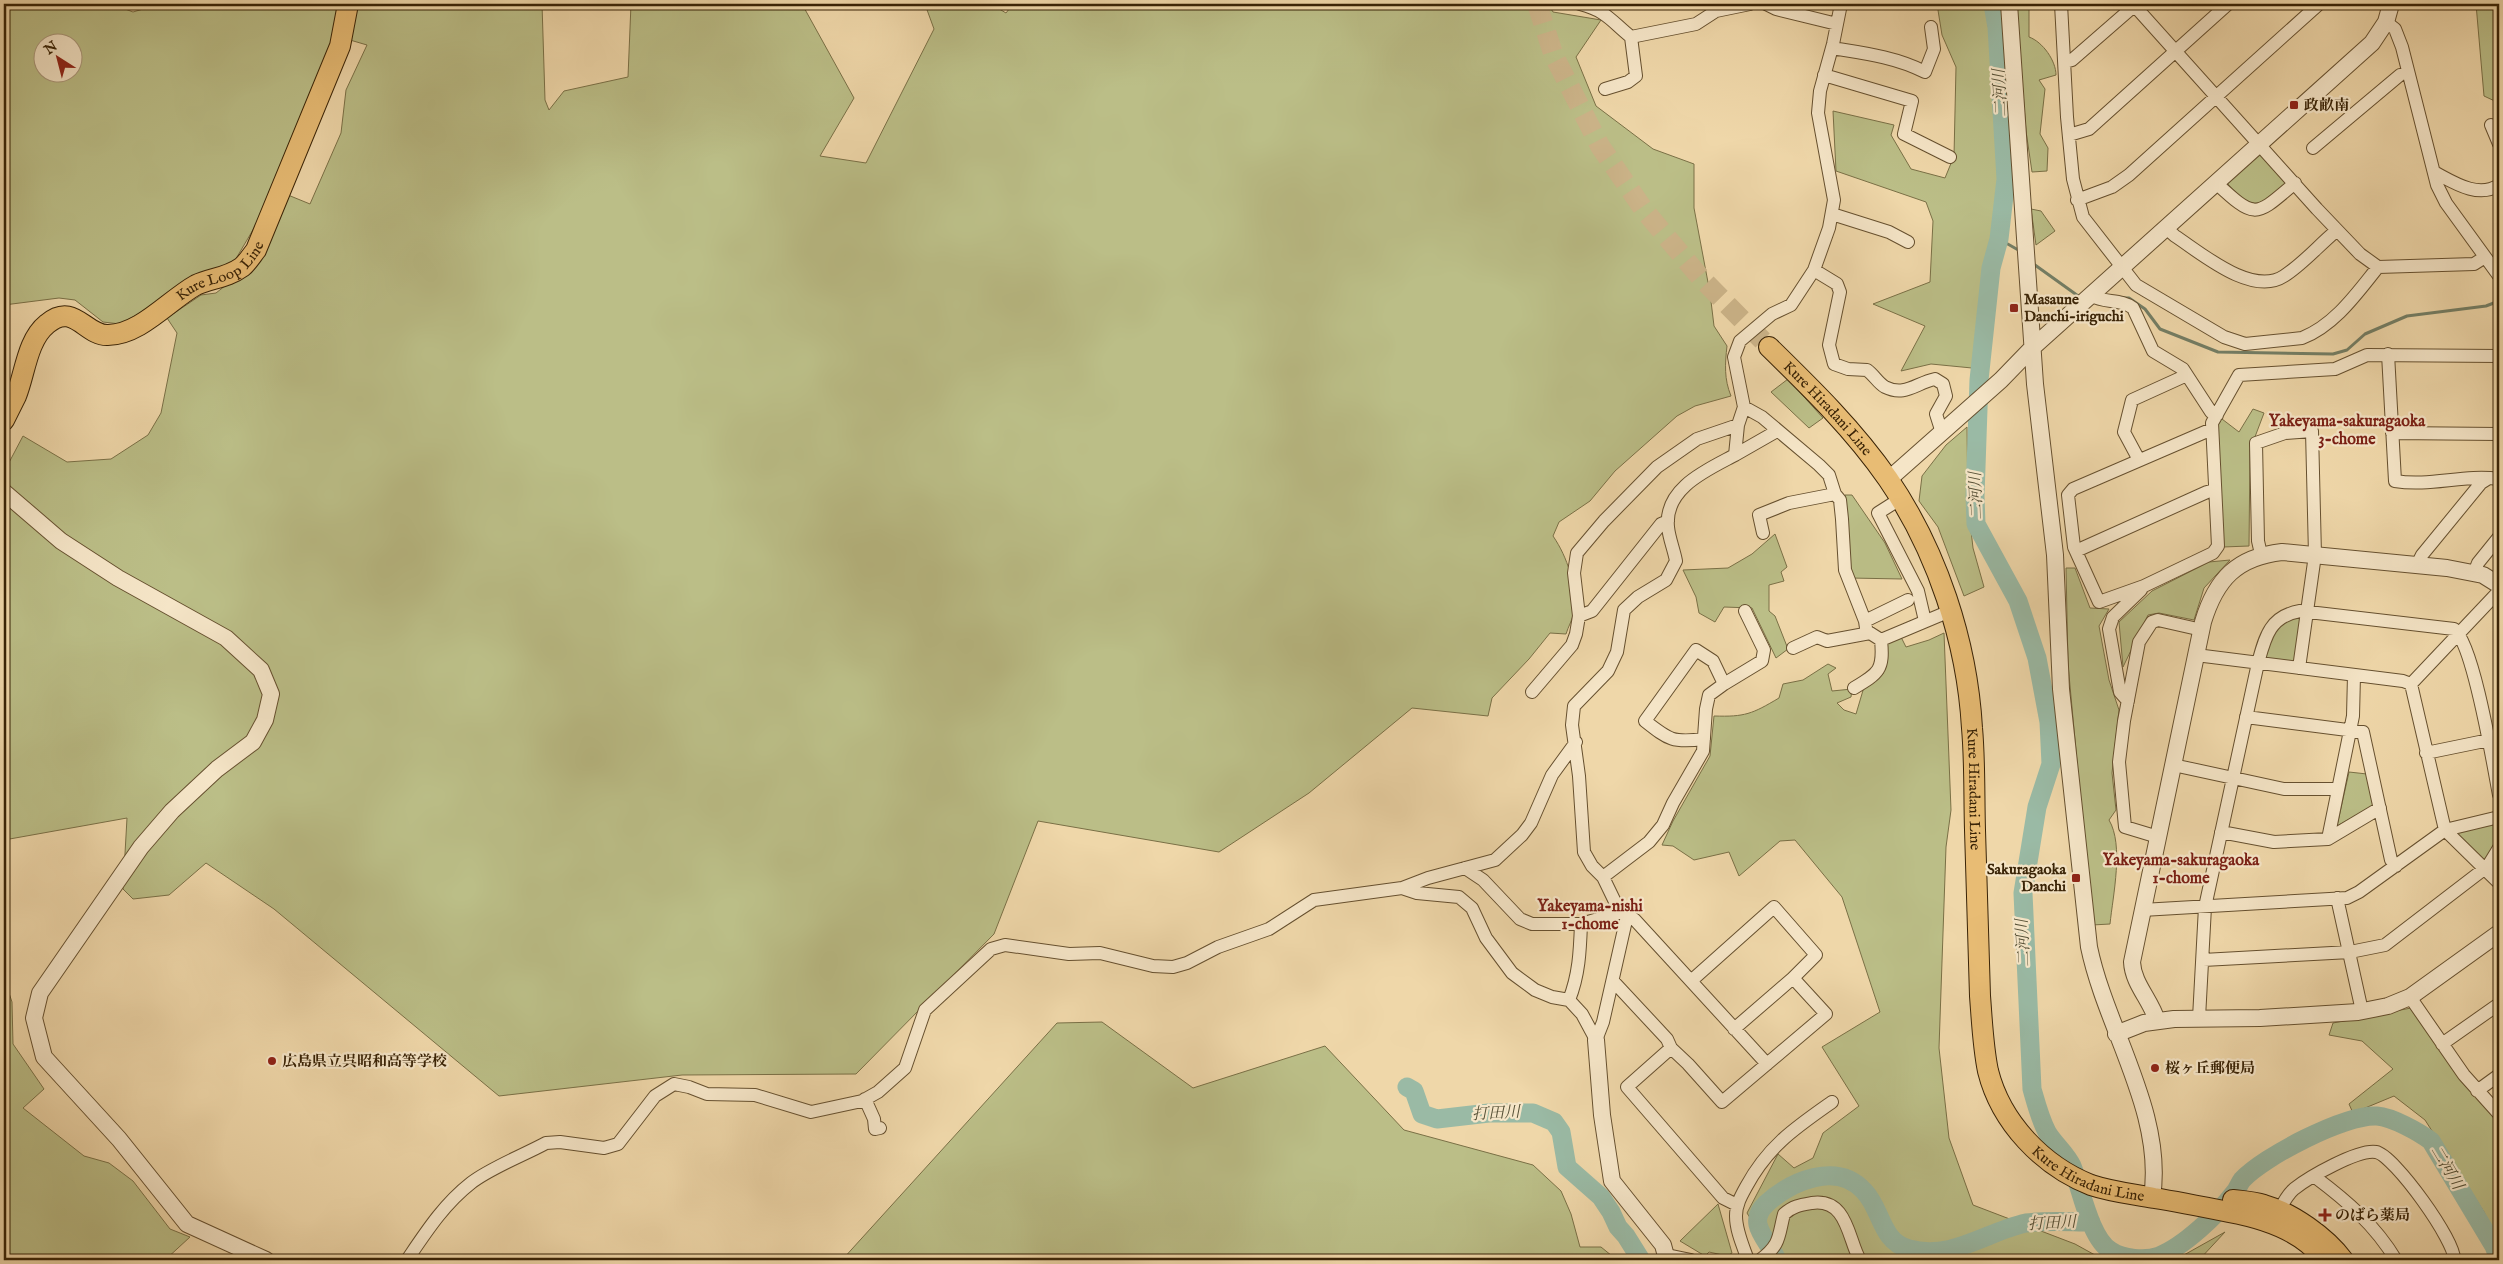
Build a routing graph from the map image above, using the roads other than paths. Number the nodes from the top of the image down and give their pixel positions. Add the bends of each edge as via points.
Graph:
1 (348, 4) edge
2 (1580, 4) edge
3 (1750, 4) edge
4 (1766, 4) edge
5 (1841, 4) edge
6 (2009, 4) edge
7 (2061, 4) edge
8 (2319, 4) edge
9 (2391, 4) edge
10 (1734, 5) edge
11 (2134, 5) edge
12 (2220, 6) edge
13 (2386, 22) junction
14 (1837, 24) junction
15 (1931, 27) dead end
16 (1631, 37) junction
17 (1832, 48) junction
18 (2176, 51) junction
19 (2065, 62) junction
20 (1824, 75) junction
21 (2400, 75) dead end
22 (1604, 90) dead end
23 (2217, 96) junction
24 (2492, 125) dead end
25 (2069, 135) junction
26 (2260, 144) junction
27 (2499, 144) edge
28 (2313, 148) dead end
29 (1950, 156) dead end
30 (2434, 172) junction
31 (2216, 183) junction
32 (2295, 183) junction
33 (2499, 185) edge
34 (2077, 200) junction
35 (1832, 214) junction
36 (2166, 228) junction
37 (2336, 231) junction
38 (1908, 242) dead end
39 (2485, 257) junction
40 (2378, 267) junction
41 (2121, 268) junction
42 (1814, 270) junction
43 (2499, 276) edge
44 (2088, 298) junction
45 (1769, 347) tunnel mouth
46 (2032, 348) junction
47 (2388, 354) junction
48 (2499, 356) edge
49 (2187, 375) junction
50 (1744, 407) junction
51 (2217, 414) junction
52 (4, 420) edge
53 (1738, 425) junction
54 (2212, 429) junction
55 (1777, 431) junction
56 (1942, 432) junction
57 (2392, 433) junction
58 (2499, 434) edge
59 (1734, 454) junction
60 (2138, 460) junction
61 (2494, 479) edge
62 (1888, 480) junction
63 (2215, 490) junction
64 (4, 492) edge
65 (1835, 494) junction
66 (1900, 499) junction
67 (1668, 521) junction
68 (1763, 533) dead end
69 (2499, 536) edge
70 (2076, 551) junction
71 (2261, 554) junction
72 (2314, 555) junction
73 (2417, 565) junction
74 (2474, 573) junction
75 (2499, 585) edge
76 (2144, 586) junction
77 (2499, 591) edge
78 (1908, 600) dead end
79 (1745, 611) dead end
80 (1950, 611) junction
81 (2307, 611) junction
82 (1579, 616) junction
83 (1925, 621) junction
84 (1866, 627) junction
85 (2202, 630) junction
86 (2459, 633) junction
87 (1881, 640) junction
88 (1793, 648) dead end
89 (2196, 655) junction
90 (2258, 663) junction
91 (2299, 668) junction
92 (2354, 675) junction
93 (1724, 684) junction
94 (2411, 684) junction
95 (1854, 688) dead end
96 (1532, 692) dead end
97 (2128, 701) junction
98 (2246, 717) junction
99 (2350, 729) junction
100 (1704, 739) junction
101 (2494, 740) edge
102 (1576, 742) junction
103 (2426, 753) junction
104 (2173, 765) junction
105 (2233, 778) junction
106 (2338, 789) junction
107 (2499, 795) edge
108 (2380, 808) junction
109 (2499, 817) edge
110 (2445, 830) junction
111 (2221, 832) junction
112 (2158, 836) junction
113 (2328, 839) junction
114 (2499, 848) edge
115 (2396, 866) junction
116 (1465, 868) junction
117 (2484, 869) junction
118 (1603, 877) junction
119 (2499, 883) edge
120 (1402, 888) junction
121 (2337, 898) junction
122 (2205, 906) junction
123 (2142, 910) junction
124 (1625, 914) junction
125 (1581, 924) junction
126 (2499, 933) edge
127 (2350, 952) junction
128 (2203, 960) junction
129 (1793, 978) junction
130 (1691, 980) junction
131 (1613, 981) junction
132 (2410, 998) junction
133 (1569, 1000) junction
134 (2499, 1004) edge
135 (2362, 1011) junction
136 (2200, 1018) junction
137 (2157, 1021) junction
138 (1734, 1028) junction
139 (2116, 1034) junction
140 (1596, 1040) junction
141 (2442, 1044) junction
142 (1671, 1048) junction
143 (1767, 1064) junction
144 (2499, 1075) edge
145 (2477, 1091) junction
146 (865, 1099) junction
147 (1832, 1102) dead end
148 (2499, 1114) edge
149 (880, 1128) dead end
150 (2315, 1177) junction
151 (2152, 1197) junction
152 (1737, 1206) junction
153 (2265, 1210) junction
154 (1768, 1254) edge
155 (1667, 1258) edge
156 (266, 1260) edge
157 (407, 1260) edge
158 (1691, 1260) edge
159 (1748, 1260) edge
160 (1860, 1260) edge
161 (2324, 1260) edge
162 (2343, 1260) edge
163 (2396, 1260) edge
164 (2454, 1260) edge

1 - 52 main road, Kure Loop Line via 340,46 256,250 243,266 226,277 198,284 153,317 120,334 105,335 72,317 58,316 45,325 34,341 16,396
2 - 16 street via 1608,15
3 - 10 street
4 - 14 street
5 - 14 street
6 - 46 street
7 - 19 street
8 - 23 street
9 - 13 street
10 - 16 street via 1716,11 1696,24
11 - 18 street
11 - 19 street via 2072,60
12 - 18 street
13 - 26 street via 2372,43
13 - 30 street via 2396,29 2402,47
14 - 17 street
15 - 17 street via 1934,49 1925,72 1911,64
16 - 22 street via 1636,76
17 - 20 street
18 - 23 street
18 - 25 street via 2089,129
19 - 25 street
20 - 29 street via 1912,101 1904,134
20 - 35 street via 1818,113 1833,193
21 - 28 street
23 - 26 street
23 - 34 street via 2129,175 2112,187
24 - 27 street
25 - 34 street
26 - 31 street
26 - 32 street
30 - 33 street via 2468,189
30 - 39 street via 2446,203
31 - 32 street via 2238,204 2255,211 2264,209
31 - 36 street
32 - 37 street
34 - 41 street via 2083,217
35 - 38 street via 1881,229
35 - 42 street
36 - 37 street via 2241,278 2264,282 2284,276
36 - 41 street
37 - 40 street
39 - 40 street via 2474,264
39 - 43 street
40 - 41 street via 2354,297 2310,335 2245,344 2224,337 2136,285
41 - 44 street
42 - 50 street via 1791,306 1772,314 1740,341 1734,357
42 - 56 street via 1838,284 1840,292 1829,345 1834,364 1867,370 1883,386 1894,390 1910,390 1934,379 1943,384 1946,396 1936,414
44 - 46 street
44 - 49 street via 2128,304 2133,308 2153,351 2178,364
45 - 62 main road, Kure Hiradani Line via 1825,402
46 - 56 street
46 - 139 street via 2055,555 2061,689 2089,947 2095,977
47 - 48 street
47 - 51 street via 2367,355 2335,370 2239,375
47 - 57 street
49 - 51 street via 2211,412
49 - 60 street via 2132,400 2124,432
50 - 53 street
50 - 55 street
51 - 54 street
53 - 59 street
53 - 82 street via 1696,439 1679,451 1657,467 1604,521 1578,553 1574,573
54 - 60 street
54 - 63 street
55 - 59 street
55 - 65 street via 1829,475
56 - 62 street
57 - 58 street
57 - 61 street via 2395,480 2429,483
59 - 67 street via 1686,482 1674,501
60 - 70 street via 2072,489 2068,495
61 - 73 street via 2481,483
62 - 66 main road, Kure Hiradani Line
63 - 70 street
63 - 76 street via 2218,546 2214,553
64 - 156 street via 61,541 118,578 226,638 261,670 271,694 265,720 253,742 172,811 141,847 40,993 34,1018 44,1057 119,1139 187,1224
65 - 68 street via 1789,503 1759,515
65 - 84 street via 1840,500 1845,570
66 - 80 main road, Kure Hiradani Line via 1934,568
66 - 83 street via 1878,513 1918,591
67 - 82 street via 1661,524 1592,611
67 - 102 street via 1676,560 1666,580 1624,610 1617,652 1608,671 1574,706 1572,725
69 - 74 street
70 - 76 street via 2099,602
71 - 72 street
71 - 72 street via 2256,443 2285,432 2312,431
71 - 85 street via 2239,565 2222,580 2210,600
72 - 73 street
72 - 81 street
73 - 74 street
74 - 75 street
76 - 97 street via 2113,617 2110,629 2120,692
77 - 86 street
78 - 84 street
79 - 93 street via 1764,650 1762,661
80 - 83 street
80 - 151 main road, Kure Hiradani Line via 1965,670 1972,727 1980,996 1988,1072 2018,1130 2053,1164 2111,1191
81 - 86 street via 2454,629
81 - 90 street via 2291,612 2272,624 2266,632
81 - 91 street
82 - 96 street via 1572,645
83 - 87 street
84 - 87 street
84 - 88 street via 1827,641 1817,636
85 - 89 street
85 - 97 street via 2158,620 2152,622 2139,642
86 - 94 street
86 - 101 street
87 - 95 street via 1879,671
89 - 90 street
89 - 104 street
90 - 91 street
90 - 98 street
91 - 92 street
92 - 94 street
92 - 99 street
93 - 100 street via 1709,696
93 - 100 street via 1713,662 1696,650 1645,721 1668,739 1685,742
94 - 103 street
97 - 112 street via 2119,762 2125,827
98 - 99 street
98 - 105 street
99 - 106 street
99 - 108 street via 2363,732
100 - 118 street via 1703,751 1663,825 1650,842
101 - 103 street
101 - 107 street
102 - 116 street via 1552,775 1522,835 1495,860
102 - 118 street via 1582,844 1592,866
103 - 110 street
104 - 105 street
104 - 112 street
105 - 106 street via 2284,789
105 - 111 street
106 - 113 street
108 - 113 street
108 - 115 street via 2391,860
109 - 110 street
110 - 115 street
110 - 117 street
111 - 113 street via 2274,842
111 - 122 street
112 - 123 street
114 - 117 street
115 - 121 street via 2359,892 2347,898
116 - 120 street
116 - 125 street via 1483,880 1520,919 1532,924
117 - 119 street
117 - 127 street via 2385,945
118 - 124 street
120 - 133 street via 1417,893 1459,897 1472,908 1486,938 1512,973 1535,990
120 - 146 street via 1314,900 1269,929 1173,966 1153,966 1100,953 1070,954 1005,945 991,949 925,1010 905,1068
121 - 122 street
121 - 127 street
122 - 123 street
122 - 128 street
123 - 137 street via 2132,975 2153,1008
124 - 125 street
124 - 130 street via 1636,920
124 - 131 street
125 - 133 street via 1580,960
126 - 132 street
127 - 128 street
127 - 135 street
128 - 136 street
129 - 130 street via 1816,955 1774,907
129 - 138 street
129 - 143 street via 1826,1014
130 - 138 street
131 - 140 street
131 - 142 street via 1666,1038
132 - 135 street
132 - 141 street
133 - 140 street via 1582,1014
134 - 141 street
135 - 136 street via 2260,1018
136 - 137 street
137 - 139 street
138 - 143 street
139 - 151 street via 2152,1138 2155,1181
140 - 155 street via 1612,1181 1663,1245
141 - 145 street
142 - 143 street via 1722,1102
142 - 152 street via 1627,1087 1723,1198
144 - 145 street
145 - 148 street
146 - 149 street via 875,1129
146 - 157 street via 812,1112 755,1095 707,1094 674,1084 655,1096 618,1144 604,1148 546,1143 472,1182 431,1223
147 - 152 street via 1778,1142 1758,1166
150 - 153 street
150 - 163 street via 2373,1227
150 - 164 street via 2364,1152 2378,1152 2389,1159 2444,1232
151 - 153 main road, Kure Hiradani Line via 2190,1198
152 - 159 street via 1740,1240
153 - 161 main road, Kure Hiradani Line
153 - 162 main road, Kure Hiradani Line via 2288,1215 2323,1240
154 - 160 street via 1780,1237 1784,1214 1793,1206 1818,1202 1841,1215
155 - 158 street

